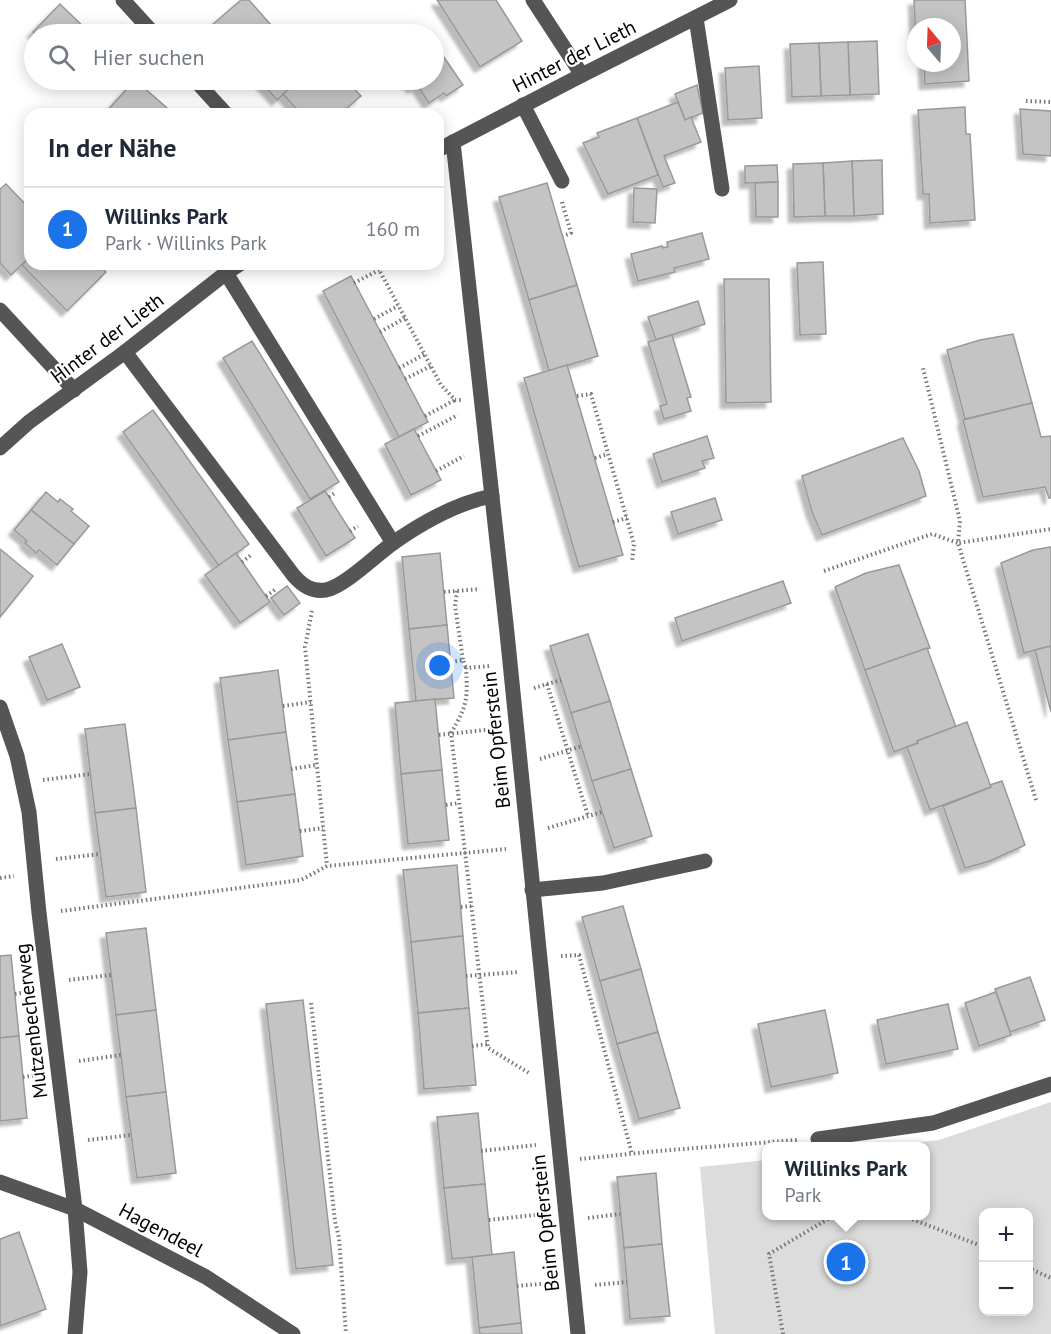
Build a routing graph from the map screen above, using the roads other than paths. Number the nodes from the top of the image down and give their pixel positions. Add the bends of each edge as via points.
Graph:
1 (123, 0) edge
2 (533, 0) edge
3 (730, 0) edge
4 (696, 18) junction
5 (145, 24) edge
6 (582, 75) junction
7 (204, 90) edge
8 (523, 105) junction
9 (221, 108) edge
10 (453, 142) junction
11 (444, 147) edge
12 (562, 181) road end
13 (722, 189) dead end
14 (231, 270) edge
15 (226, 273) junction
16 (0, 310) edge
17 (125, 352) junction
18 (74, 390) junction
19 (0, 448) edge
20 (492, 496) junction
21 (393, 543) junction
22 (0, 707) edge
23 (705, 861) dead end
24 (532, 890) junction
25 (1051, 1083) edge
26 (818, 1138) road end
27 (0, 1182) edge
28 (75, 1209) junction
29 (75, 1334) edge
30 (294, 1334) edge
31 (578, 1334) edge

1 - 5 street
2 - 6 street
3 - 4 street, Hinter der Lieth
4 - 6 street, Hinter der Lieth
4 - 13 street
6 - 8 street, Hinter der Lieth
7 - 9 street
8 - 10 street, Hinter der Lieth
8 - 12 street
10 - 11 street, Hinter der Lieth
10 - 20 street, Beim Opferstein
14 - 15 street, Hinter der Lieth
15 - 17 street, Hinter der Lieth
15 - 21 street
16 - 18 street
17 - 18 street, Hinter der Lieth
17 - 21 street via 295,579 305,587 328,590 339,585
18 - 19 street, Hinter der Lieth
20 - 21 street via 455,507
20 - 24 street, Beim Opferstein
22 - 28 street, Mutzenbecherweg via 24,782
23 - 24 street via 603,883
24 - 31 street, Beim Opferstein
25 - 26 street via 933,1123
27 - 28 street, Hagendeel
28 - 29 street, Mutzenbecherweg via 80,1272
28 - 30 street, Hagendeel via 206,1277

